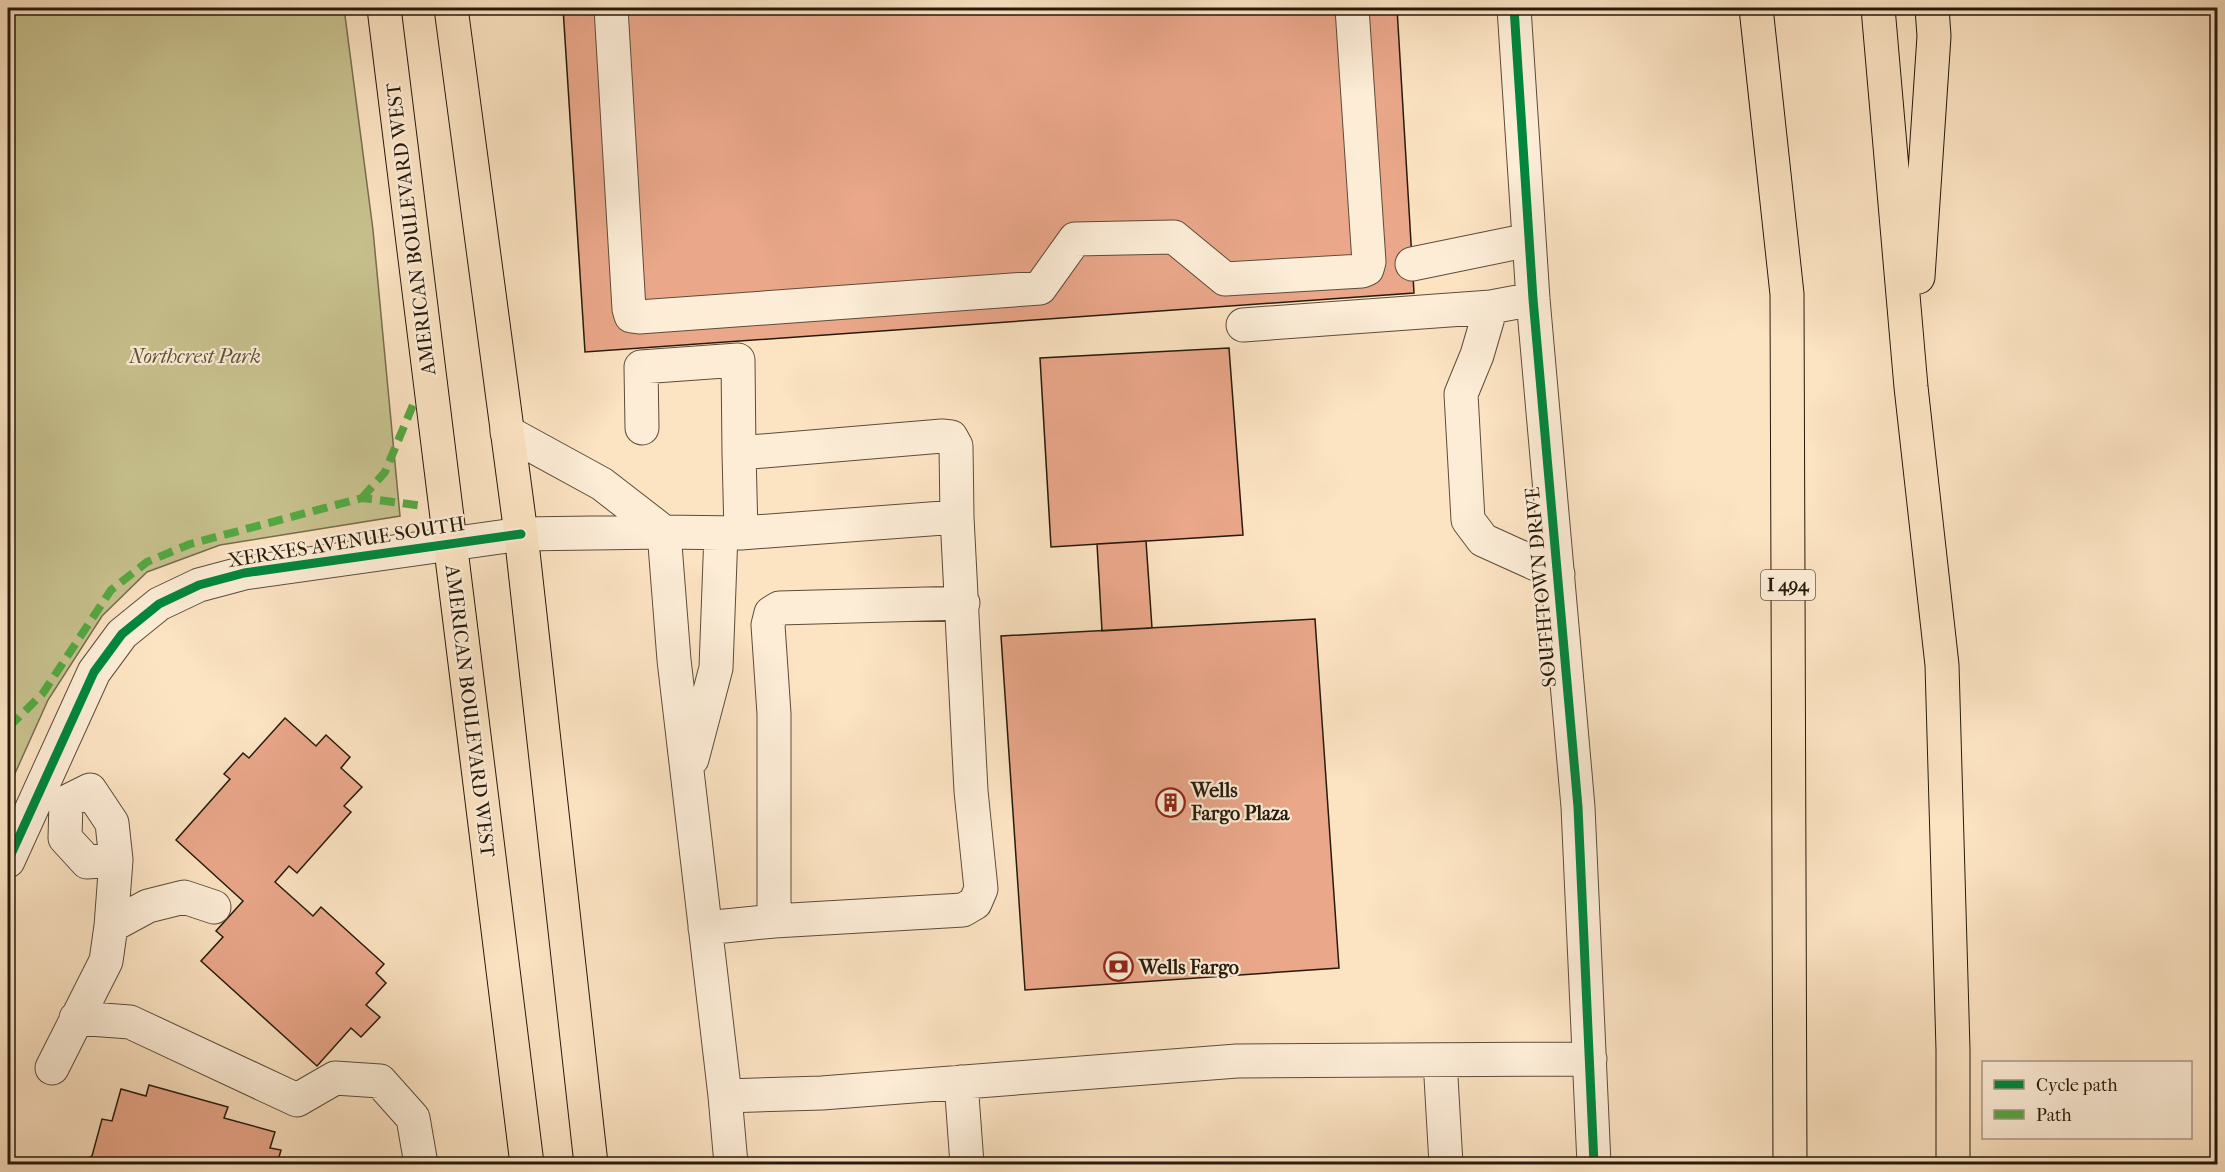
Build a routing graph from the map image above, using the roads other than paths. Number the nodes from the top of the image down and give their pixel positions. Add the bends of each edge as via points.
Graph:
1 (384, 8) edge
2 (451, 8) edge
3 (610, 8) edge
4 (1352, 8) edge
5 (1514, 8) edge
6 (1756, 8) edge
7 (1878, 8) edge
8 (1932, 8) edge
9 (1529, 240) junction
10 (1412, 264) dead end
11 (1533, 299) junction
12 (1491, 306) junction
13 (1243, 325) dead end
14 (1911, 387) junction
15 (642, 428) dead end
16 (507, 432) junction
17 (739, 453) junction
18 (957, 517) junction
19 (664, 532) junction
20 (731, 533) junction
21 (521, 534) junction
22 (450, 545) junction
23 (1558, 574) junction
24 (963, 603) junction
25 (688, 775) junction
26 (54, 794) junction
27 (8, 861) edge
28 (213, 907) dead end
29 (774, 921) junction
30 (111, 926) junction
31 (705, 928) junction
32 (76, 1018) junction
33 (1590, 1059) junction
34 (1440, 1060) junction
35 (52, 1068) dead end
36 (962, 1082) junction
37 (725, 1096) junction
38 (421, 1164) edge
39 (527, 1164) edge
40 (591, 1164) edge
41 (731, 1164) edge
42 (967, 1164) edge
43 (1446, 1164) edge
44 (1594, 1164) edge
45 (1790, 1164) edge
46 (1953, 1164) edge

1 - 22 main road, AMERICAN BOULEVARD WEST
2 - 16 main road
3 - 4 street via 629,309 632,316 639,317 1040,288 1075,239 1174,237 1225,279 1367,269
5 - 9 street, SOUTHTOWN DRIVE
6 - 45 main road, I 494 via 1787,294
7 - 14 main road
8 - 14 main road via 1933,47
9 - 10 street
9 - 11 street, SOUTHTOWN DRIVE
11 - 12 street
11 - 23 street, SOUTHTOWN DRIVE
12 - 13 street
12 - 23 street via 1461,394 1468,520 1484,540
14 - 46 main road via 1942,665
15 - 17 street via 641,367 738,360
16 - 19 street via 602,484
16 - 21 main road
17 - 18 street via 951,437 956,446
17 - 20 street
18 - 20 street, XERXES AVENUE SOUTH
18 - 24 street
19 - 20 street, XERXES AVENUE SOUTH
19 - 21 street, XERXES AVENUE SOUTH
19 - 25 street
20 - 25 street via 716,668
21 - 22 street, XERXES AVENUE SOUTH
21 - 40 main road
22 - 26 street, XERXES AVENUE SOUTH via 244,573 199,585 159,604 123,634 94,672
22 - 39 main road, AMERICAN BOULEVARD WEST
23 - 33 street, SOUTHTOWN DRIVE via 1578,807
24 - 29 street via 779,608 771,613 768,625 774,714
24 - 29 street via 971,791 981,889 975,903 963,910
25 - 31 street
26 - 27 street, XERXES AVENUE SOUTH
26 - 30 street via 90,790 112,823 116,861
28 - 30 street via 184,897 148,906
29 - 31 street
30 - 32 street via 106,961
31 - 37 street
32 - 35 street
32 - 38 street via 130,1022 297,1100 335,1078 380,1081 414,1118
33 - 34 street
33 - 44 street, SOUTHTOWN DRIVE
34 - 36 street via 1237,1061
34 - 43 street
36 - 37 street
36 - 42 street
37 - 41 street

